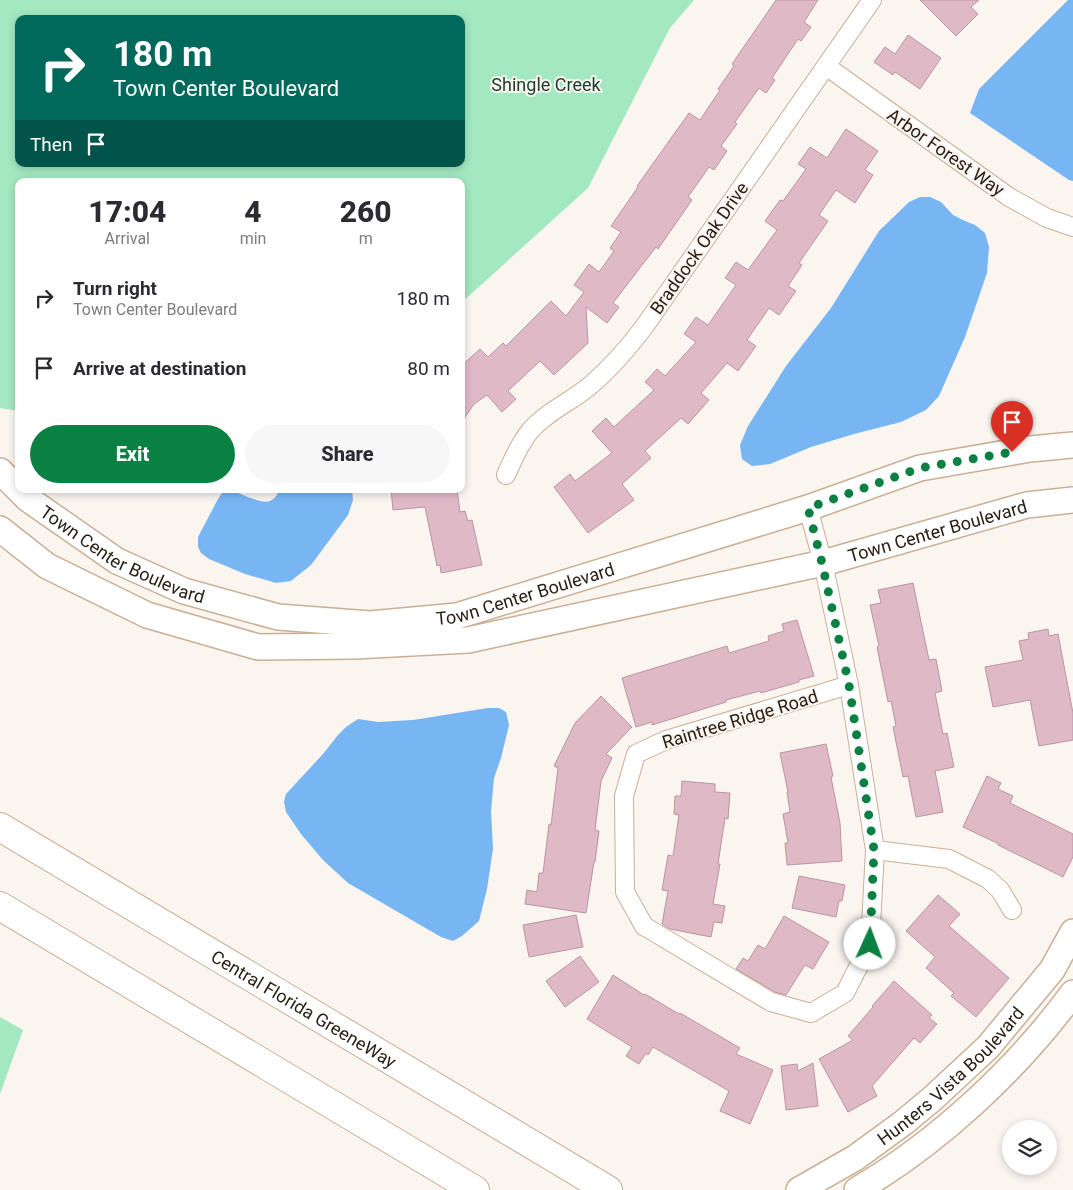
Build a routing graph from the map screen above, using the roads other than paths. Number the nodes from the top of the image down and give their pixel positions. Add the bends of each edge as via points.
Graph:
1 (872, 0) edge
2 (826, 66) junction
3 (1073, 227) edge
4 (1073, 446) edge
5 (0, 471) edge
6 (506, 475) dead end
7 (15, 486) edge
8 (22, 493) edge
9 (1073, 500) edge
10 (808, 508) junction
11 (0, 529) edge
12 (822, 563) junction
13 (849, 685) junction
14 (0, 827) edge
15 (874, 850) junction
16 (0, 906) edge
17 (1012, 910) dead end
18 (1073, 932) edge
19 (1073, 993) edge
20 (475, 1190) edge
21 (608, 1190) edge
22 (799, 1190) edge
23 (857, 1190) edge

1 - 2 street, Braddock Oak Drive
2 - 3 street, Arbor Forest Way via 1009,197 1046,218
2 - 6 street, Braddock Oak Drive via 639,334 591,385 531,430
4 - 10 street, Town Center Boulevard via 1030,449 920,468
5 - 7 street, Town Center Boulevard
8 - 10 street, Town Center Boulevard via 118,560 184,591 278,617 370,624 457,616
9 - 12 street, Town Center Boulevard via 1027,505
10 - 12 street, Raintree Ridge Road
11 - 12 street, Town Center Boulevard via 47,566 147,615 258,647 468,640
12 - 13 street, Raintree Ridge Road
13 - 15 street, Raintree Ridge Road
13 - 15 street, Raintree Ridge Road via 666,740 636,754 624,796 625,892 644,926 771,1002 811,1013 845,993 870,944
14 - 21 highway, Central Florida GreeneWay
15 - 17 street via 949,860 988,879 1000,890
16 - 20 highway
18 - 22 street, Hunters Vista Boulevard via 1052,970 988,1047 903,1123 855,1158
19 - 23 street, Hunters Vista Boulevard via 1001,1077 962,1114 915,1152

